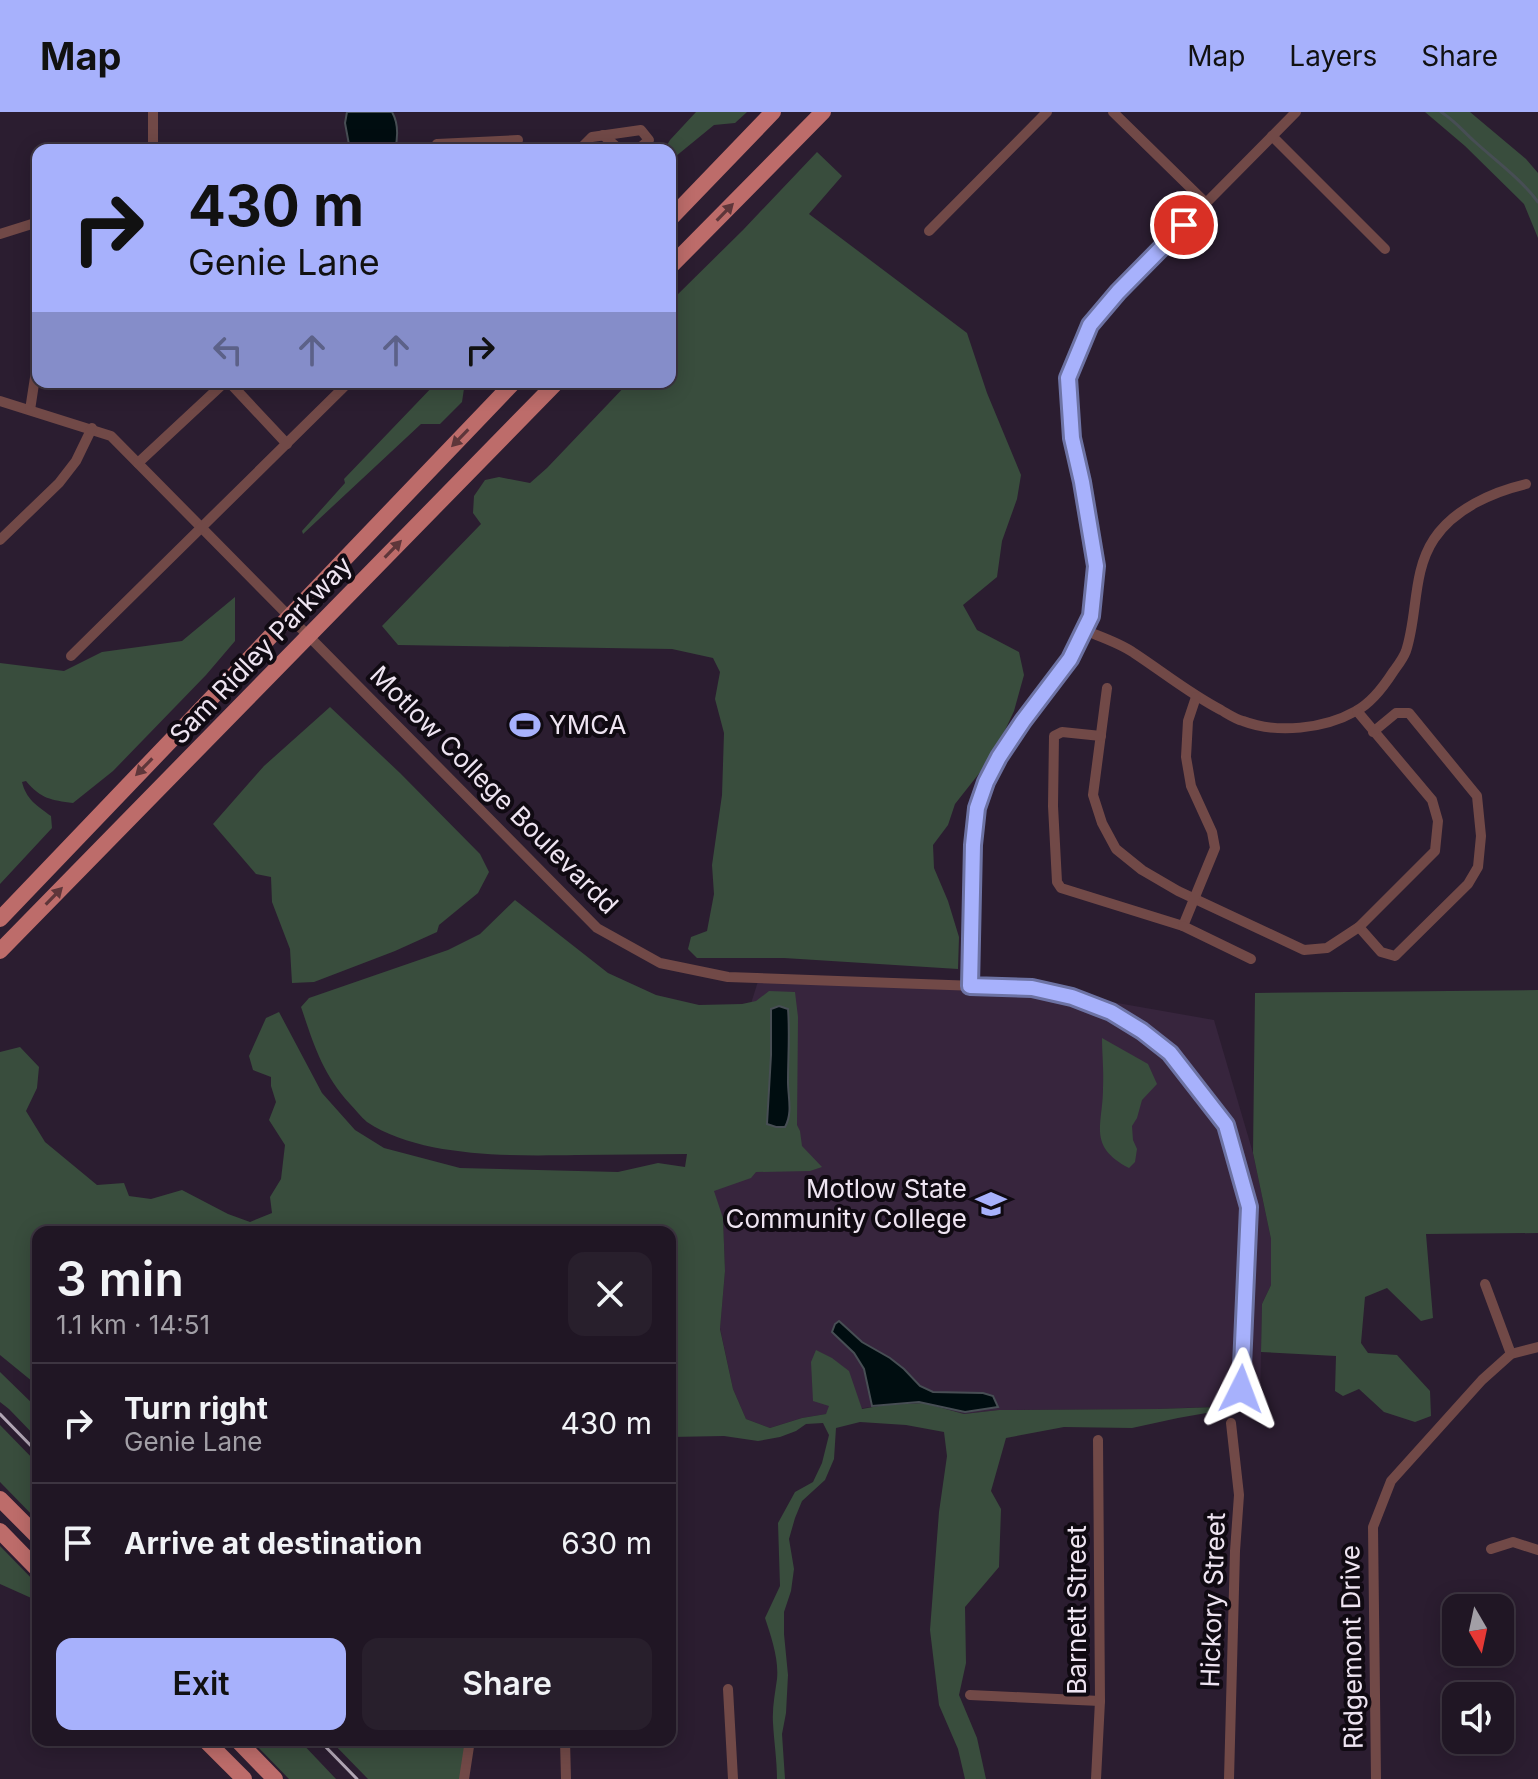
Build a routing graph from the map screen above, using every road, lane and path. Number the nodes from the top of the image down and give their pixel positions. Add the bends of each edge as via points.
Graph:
1 (153, 112) edge
2 (773, 112) edge
3 (823, 112) edge
4 (1047, 112) edge
5 (1113, 112) edge
6 (1296, 112) edge
7 (603, 135) junction
8 (1272, 136) junction
9 (518, 140) dead end
10 (153, 144) edge
11 (437, 144) edge
12 (585, 144) edge
13 (613, 144) edge
14 (644, 144) edge
15 (1206, 203) junction
16 (676, 213) edge
17 (32, 224) edge
18 (929, 231) dead end
19 (0, 234) edge
20 (1385, 249) dead end
21 (676, 261) edge
22 (33, 388) edge
23 (220, 388) edge
24 (233, 388) edge
25 (343, 388) edge
26 (508, 388) edge
27 (551, 388) edge
28 (0, 401) edge
29 (30, 410) junction
30 (92, 428) junction
31 (287, 444) junction
32 (138, 463) junction
33 (1526, 484) dead end
34 (203, 528) junction
35 (0, 540) edge
36 (289, 617) junction
37 (1084, 630) junction
38 (308, 636) junction
39 (71, 656) dead end
40 (1107, 688) dead end
41 (1196, 697) junction
42 (1357, 711) junction
43 (1373, 732) junction
44 (1101, 736) junction
45 (1193, 898) junction
46 (0, 919) edge
47 (1183, 926) junction
48 (1359, 927) junction
49 (0, 951) edge
50 (1251, 959) dead end
51 (970, 986) junction
52 (1485, 1284) dead end
53 (1538, 1347) edge
54 (1511, 1354) junction
55 (1238, 1392) dead end
56 (1231, 1423) dead end
57 (1098, 1440) dead end
58 (0, 1499) edge
59 (0, 1531) edge
60 (32, 1531) edge
61 (1491, 1549) dead end
62 (1538, 1550) edge
63 (32, 1564) edge
64 (728, 1689) dead end
65 (970, 1695) dead end
66 (1100, 1701) junction
67 (211, 1746) edge
68 (243, 1746) edge
69 (469, 1746) edge
70 (565, 1746) edge
71 (244, 1779) edge
72 (275, 1779) edge
73 (464, 1779) edge
74 (566, 1779) edge
75 (733, 1779) edge
76 (1096, 1779) edge
77 (1229, 1779) edge
78 (1376, 1779) edge

1 - 10 street
2 - 16 main road
21 -> 3 main road
4 - 18 street
5 - 15 street
6 - 8 street
7 - 12 street
7 - 13 street
7 - 14 street via 641,130 649,140
8 - 15 street
8 - 20 street
9 - 11 street
15 - 37 street via 1090,325 1068,378 1072,438 1096,566 1091,616
17 - 19 street
22 - 29 street
23 - 32 street
24 - 31 street
25 - 31 street
26 -> 36 main road, Sam Ridley Parkway
38 -> 27 main road, Sam Ridley Parkway
28 - 29 street, Motlow College Boulevardd
29 - 30 street, Motlow College Boulevardd
30 - 32 street, Motlow College Boulevardd via 111,436
30 - 35 street via 68,472
31 - 34 street
32 - 34 street, Motlow College Boulevardd
33 - 42 street via 1461,510 1434,538 1424,559 1405,655
34 - 36 street, Motlow College Boulevardd
34 - 39 street
36 - 38 street, Motlow College Boulevardd
36 -> 46 main road, Sam Ridley Parkway
37 - 41 street via 1131,650
37 - 51 street via 1070,659 999,757 977,808
49 -> 38 main road, Sam Ridley Parkway
38 - 51 street, Motlow College Boulevardd via 597,928 660,963 728,977
40 - 44 street
41 - 42 street via 1243,721 1275,728 1300,728
41 - 45 street via 1186,757 1191,786 1215,848
42 - 43 street
43 - 48 street via 1432,800 1438,821 1435,851
43 - 48 street via 1396,713 1409,713 1477,796 1481,836 1478,867 1468,884 1395,956 1381,952
44 - 45 street via 1093,795 1116,849
44 - 47 street via 1054,736 1057,882 1061,888
45 - 47 street
45 - 48 street via 1304,950 1327,948
47 - 50 street
51 - 55 street, Motlow College Boulevardd via 1032,988 1111,1012 1170,1053 1226,1125 1249,1207
52 - 54 street
53 - 54 street, Ridgemont Drive
54 - 78 street, Ridgemont Drive via 1391,1481 1373,1527
56 - 77 street, Hickory Street via 1239,1495
57 - 66 street, Barnett Street
58 - 60 main road
59 - 63 main road
61 - 62 street via 1513,1542
64 - 75 street
65 - 66 street
66 - 76 street, Barnett Street
67 - 71 main road
68 - 72 main road
69 - 73 street
70 - 74 street

